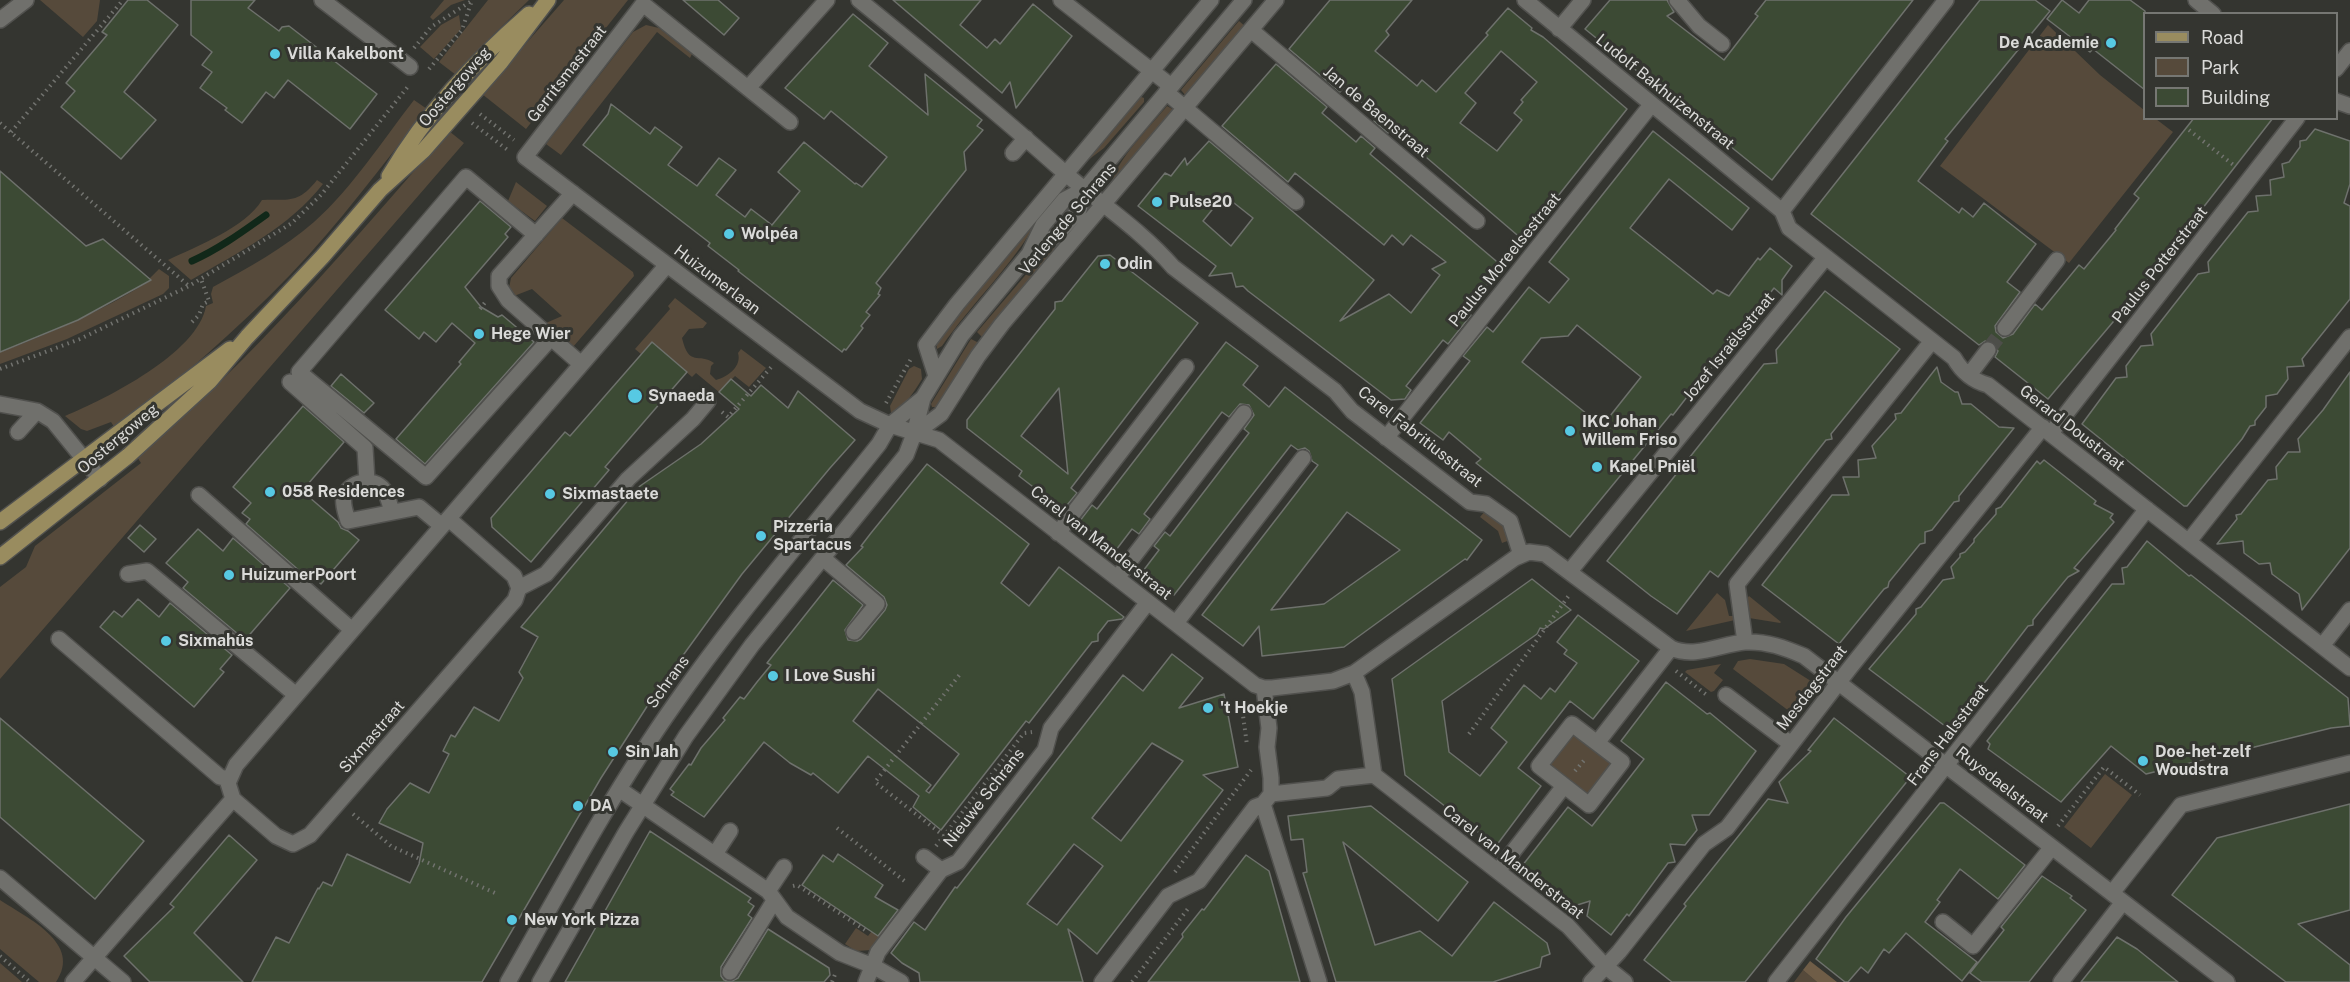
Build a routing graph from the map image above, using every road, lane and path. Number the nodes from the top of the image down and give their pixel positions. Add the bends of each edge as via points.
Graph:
1 (26, 0) edge
2 (123, 0) edge
3 (322, 0) edge
4 (547, 0) edge
5 (827, 0) edge
6 (859, 0) edge
7 (1061, 0) edge
8 (1211, 0) edge
9 (1244, 0) edge
10 (1276, 0) edge
11 (1525, 0) edge
12 (1583, 0) edge
13 (1677, 0) edge
14 (1946, 0) edge
15 (2196, 0) edge
16 (472, 1) edge
17 (2211, 12) edge
18 (0, 20) edge
19 (1559, 29) junction
20 (1251, 30) junction
21 (1722, 44) dead end
22 (2350, 51) edge
23 (2338, 68) edge
24 (409, 69) junction
25 (1152, 70) junction
26 (426, 73) dead end
27 (748, 88) junction
28 (1169, 89) junction
29 (1651, 105) junction
30 (1185, 108) junction
31 (2295, 120) edge
32 (790, 122) dead end
33 (0, 123) edge
34 (2189, 130) dead end
35 (10, 132) junction
36 (1026, 138) junction
37 (1013, 153) dead end
38 (525, 157) joint
39 (1066, 173) junction
40 (2251, 178) junction
41 (1084, 189) junction
42 (573, 193) junction
43 (1296, 202) dead end
44 (1103, 205) junction
45 (1782, 211) junction
46 (1477, 221) dead end
47 (536, 235) junction
48 (1826, 257) junction
49 (2057, 260) dead end
50 (667, 265) junction
51 (201, 279) junction
52 (189, 286) junction
53 (192, 322) dead end
54 (2005, 328) tunnel mouth
55 (247, 337) junction
56 (2350, 337) edge
57 (551, 338) junction
58 (1932, 341) junction
59 (926, 345) junction
60 (1988, 350) tunnel mouth
61 (783, 353) junction
62 (581, 364) junction
63 (1186, 367) dead end
64 (0, 369) edge
65 (1969, 375) junction
66 (936, 376) junction
67 (290, 382) dead end
68 (922, 398) junction
69 (708, 400) joint
70 (0, 404) edge
71 (37, 411) junction
72 (1244, 413) dead end
73 (890, 425) junction
74 (2047, 430) junction
75 (18, 432) dead end
76 (914, 434) junction
77 (1386, 438) junction
78 (1303, 458) dead end
79 (85, 460) junction
80 (100, 479) junction
81 (367, 481) junction
82 (199, 495) dead end
83 (26, 503) junction
84 (2148, 509) junction
85 (0, 512) edge
86 (392, 512) junction
87 (0, 522) edge
88 (445, 523) junction
89 (1058, 533) junction
90 (2189, 541) junction
91 (1521, 555) junction
92 (0, 557) edge
93 (824, 559) junction
94 (1570, 571) junction
95 (128, 574) dead end
96 (1117, 578) junction
97 (519, 588) junction
98 (1572, 591) dead end
99 (1148, 602) junction
100 (2350, 610) edge
101 (1176, 623) junction
102 (352, 630) junction
103 (854, 632) dead end
104 (59, 639) dead end
105 (1744, 642) junction
106 (2322, 646) junction
107 (1668, 658) junction
108 (2350, 668) edge
109 (961, 673) dead end
110 (1354, 674) junction
111 (1839, 682) junction
112 (1264, 688) junction
113 (296, 695) junction
114 (1726, 695) joint
115 (1244, 698) dead end
116 (1469, 734) dead end
117 (1597, 743) junction
118 (1791, 744) junction
119 (1248, 750) dead end
120 (1250, 760) dead end
121 (2350, 763) edge
122 (1946, 764) junction
123 (1374, 775) junction
124 (229, 779) junction
125 (1567, 781) junction
126 (619, 789) junction
127 (2140, 795) dead end
128 (233, 799) junction
129 (1267, 799) junction
130 (339, 802) junction
131 (642, 805) junction
132 (1223, 808) junction
133 (1228, 812) dead end
134 (2058, 826) dead end
135 (837, 828) dead end
136 (730, 831) dead end
137 (944, 836) dead end
138 (2052, 847) junction
139 (715, 854) junction
140 (924, 857) dead end
141 (784, 867) dead end
142 (941, 870) junction
143 (1498, 871) junction
144 (0, 878) edge
145 (1199, 880) junction
146 (907, 883) dead end
147 (495, 893) dead end
148 (771, 896) junction
149 (1168, 896) junction
150 (2117, 898) junction
151 (1943, 922) dead end
152 (0, 956) edge
153 (95, 957) junction
154 (873, 966) junction
155 (1605, 966) junction
156 (730, 972) dead end
157 (30, 982) edge
158 (73, 982) edge
159 (123, 982) edge
160 (508, 982) edge
161 (540, 982) edge
162 (866, 982) edge
163 (901, 982) edge
164 (1102, 982) edge
165 (1132, 982) edge
166 (1319, 982) edge
167 (1592, 982) edge
168 (1625, 982) edge
169 (1776, 982) edge
170 (2061, 982) edge
171 (2227, 982) edge

1 - 18 street
2 - 35 path
3 - 24 street
4 - 55 main road, Oostergoweg via 487,51 450,91 410,141 380,190
5 - 27 street
6 - 36 street, Carel Fabritiusstraat
7 - 25 street
8 - 25 street, Verlengde Schrans
9 - 28 street, Verlengde Schrans
10 - 20 street, Verlengde Schrans
11 - 19 street, Ludolf Bakhuizenstraat
12 - 19 street
13 - 21 street via 1699,26
14 - 45 street
15 - 17 street
16 - 24 path via 432,27
16 - 26 path via 462,30
19 - 29 street, Ludolf Bakhuizenstraat
20 - 30 street, Verlengde Schrans
20 - 46 street, Jan de Baenstraat
22 - 23 street
24 - 51 path via 314,202 292,223
25 - 28 street
25 - 39 street, Verlengde Schrans
27 - 32 street
27 - 38 street, Gerritsmastraat via 644,4
28 - 30 street
28 - 41 street, Verlengde Schrans
29 - 45 street, Ludolf Bakhuizenstraat
29 - 77 street, Paulus Moreelsestraat
30 - 43 street
30 - 44 street, Verlengde Schrans
31 - 40 street, Paulus Potterstraat
33 - 35 path
34 - 40 path
35 - 52 path
36 - 37 street
36 - 39 street, Carel Fabritiusstraat
38 - 42 street, Huizumerlaan
39 - 41 street, Carel Fabritiusstraat
39 - 59 street, Verlengde Schrans
40 - 74 street, Paulus Potterstraat
41 - 44 street, Carel Fabritiusstraat
41 - 66 street, Verlengde Schrans via 1079,210 1057,235 1029,254 961,336
42 - 47 street
42 - 50 street, Huizumerlaan
44 - 76 street, Verlengde Schrans via 1002,324 941,414
44 - 77 street, Carel Fabritiusstraat via 1156,247 1173,267 1335,391 1352,411
45 - 48 street, Gerard Doustraat via 1789,228
47 - 57 street via 499,276 499,286 508,300
47 - 57 street via 466,177 299,372 426,477
48 - 58 street, Gerard Doustraat
48 - 94 street, Jozef Israëlsstraat
49 - 54 street
50 - 61 street, Huizumerlaan
50 - 62 street
51 - 52 path
51 - 53 path via 209,301 202,304
52 - 64 path via 80,339
55 - 79 main road, Oostergoweg
55 - 80 main road, Oostergoweg via 175,416
56 - 90 street
57 - 62 street
58 - 65 street, Gerard Doustraat
58 - 105 street via 1737,584
59 - 66 street
59 - 73 path via 908,362 885,406
60 - 65 street
61 - 69 path via 728,417
61 - 73 street, Huizumerlaan via 860,411
62 - 88 street
63 - 89 street
65 - 74 street, Gerard Doustraat
66 - 68 street, Verlengde Schrans
67 - 81 street via 365,448
68 - 73 street, Verlengde Schrans
68 - 76 street, Verlengde Schrans
69 - 97 street via 628,479 546,574
70 - 71 street
71 - 75 street
71 - 79 street via 53,420
72 - 96 street
73 - 76 street, Carel van Manderstraat
73 - 126 street, Schrans via 704,664
74 - 84 street, Gerard Doustraat
74 - 111 street, Mesdagstraat
76 - 89 street, Carel van Manderstraat via 939,440
76 - 93 street via 906,455
77 - 91 street, Carel Fabritiusstraat via 1470,502 1486,504 1510,521
78 - 101 street
79 - 80 street
79 - 83 main road, Oostergoweg
80 - 92 main road, Oostergoweg
81 - 86 street via 386,492
81 - 86 street via 347,491 343,505 348,521
82 - 102 street
83 - 85 street, Oostergoweg
83 - 87 main road, Oostergoweg
84 - 90 street, Gerard Doustraat
84 - 122 street, Frans Halsstraat
86 - 88 street via 419,507
88 - 97 street via 514,576
88 - 102 street
89 - 96 street, Carel van Manderstraat
90 - 106 street, Gerard Doustraat
91 - 94 street via 1545,554
91 - 110 street
93 - 103 street via 877,604
93 - 131 street via 717,691
94 - 107 street
95 - 113 street via 147,571
96 - 99 street, Carel van Manderstraat
97 - 130 street, Sixmastraat via 515,600
98 - 116 path
99 - 101 street, Carel van Manderstraat
99 - 142 street, Nieuwe Schrans via 1051,728 1045,750 958,862
100 - 106 street
101 - 112 street, Carel van Manderstraat
102 - 113 street
104 - 124 street via 220,777
105 - 107 street
105 - 111 street, Ruysdaelstraat via 1787,648
106 - 108 street, Gerard Doustraat
107 - 114 path via 1709,697
107 - 117 street
109 - 137 path via 875,782
110 - 112 street via 1333,681
110 - 123 street via 1362,692
111 - 118 street, Mesdagstraat
111 - 122 street, Ruysdaelstraat
112 - 129 street via 1269,728
113 - 124 street via 236,765
114 - 118 street
115 - 119 path
117 - 125 path
117 - 125 street via 1572,724 1539,766
117 - 125 street via 1622,762 1589,805
118 - 155 street, Mesdagstraat via 1726,828 1704,844
120 - 132 path via 1251,771
121 - 150 street via 2181,805
122 - 138 street, Ruysdaelstraat
122 - 169 street, Frans Halsstraat
123 - 129 street via 1338,779 1327,788
123 - 143 street, Carel van Manderstraat
124 - 128 street
125 - 143 street
126 - 131 street
126 - 160 street, Schrans
127 - 134 path via 2104,767
128 - 130 street, Sixmastraat via 276,836 293,844 310,835
128 - 153 street
129 - 145 street via 1255,807
129 - 166 street
130 - 147 path via 391,846
131 - 139 street
131 - 161 street
132 - 133 path
132 - 149 path via 1165,884
135 - 146 path
136 - 139 street
138 - 150 street, Ruysdaelstraat
138 - 151 street via 1973,946
139 - 148 street
140 - 142 street
141 - 148 street
142 - 154 street, Nieuwe Schrans via 878,952
143 - 155 street, Carel van Manderstraat via 1568,926
144 - 153 street
145 - 149 street
145 - 165 path via 1201,891
148 - 154 street via 787,917 840,953
148 - 156 street
149 - 164 street
150 - 170 street
150 - 171 street, Ruysdaelstraat
152 - 157 path
153 - 158 street
153 - 159 street
154 - 162 street, Nieuwe Schrans
154 - 163 street
155 - 167 street, Mesdagstraat
155 - 168 street, Carel van Manderstraat

